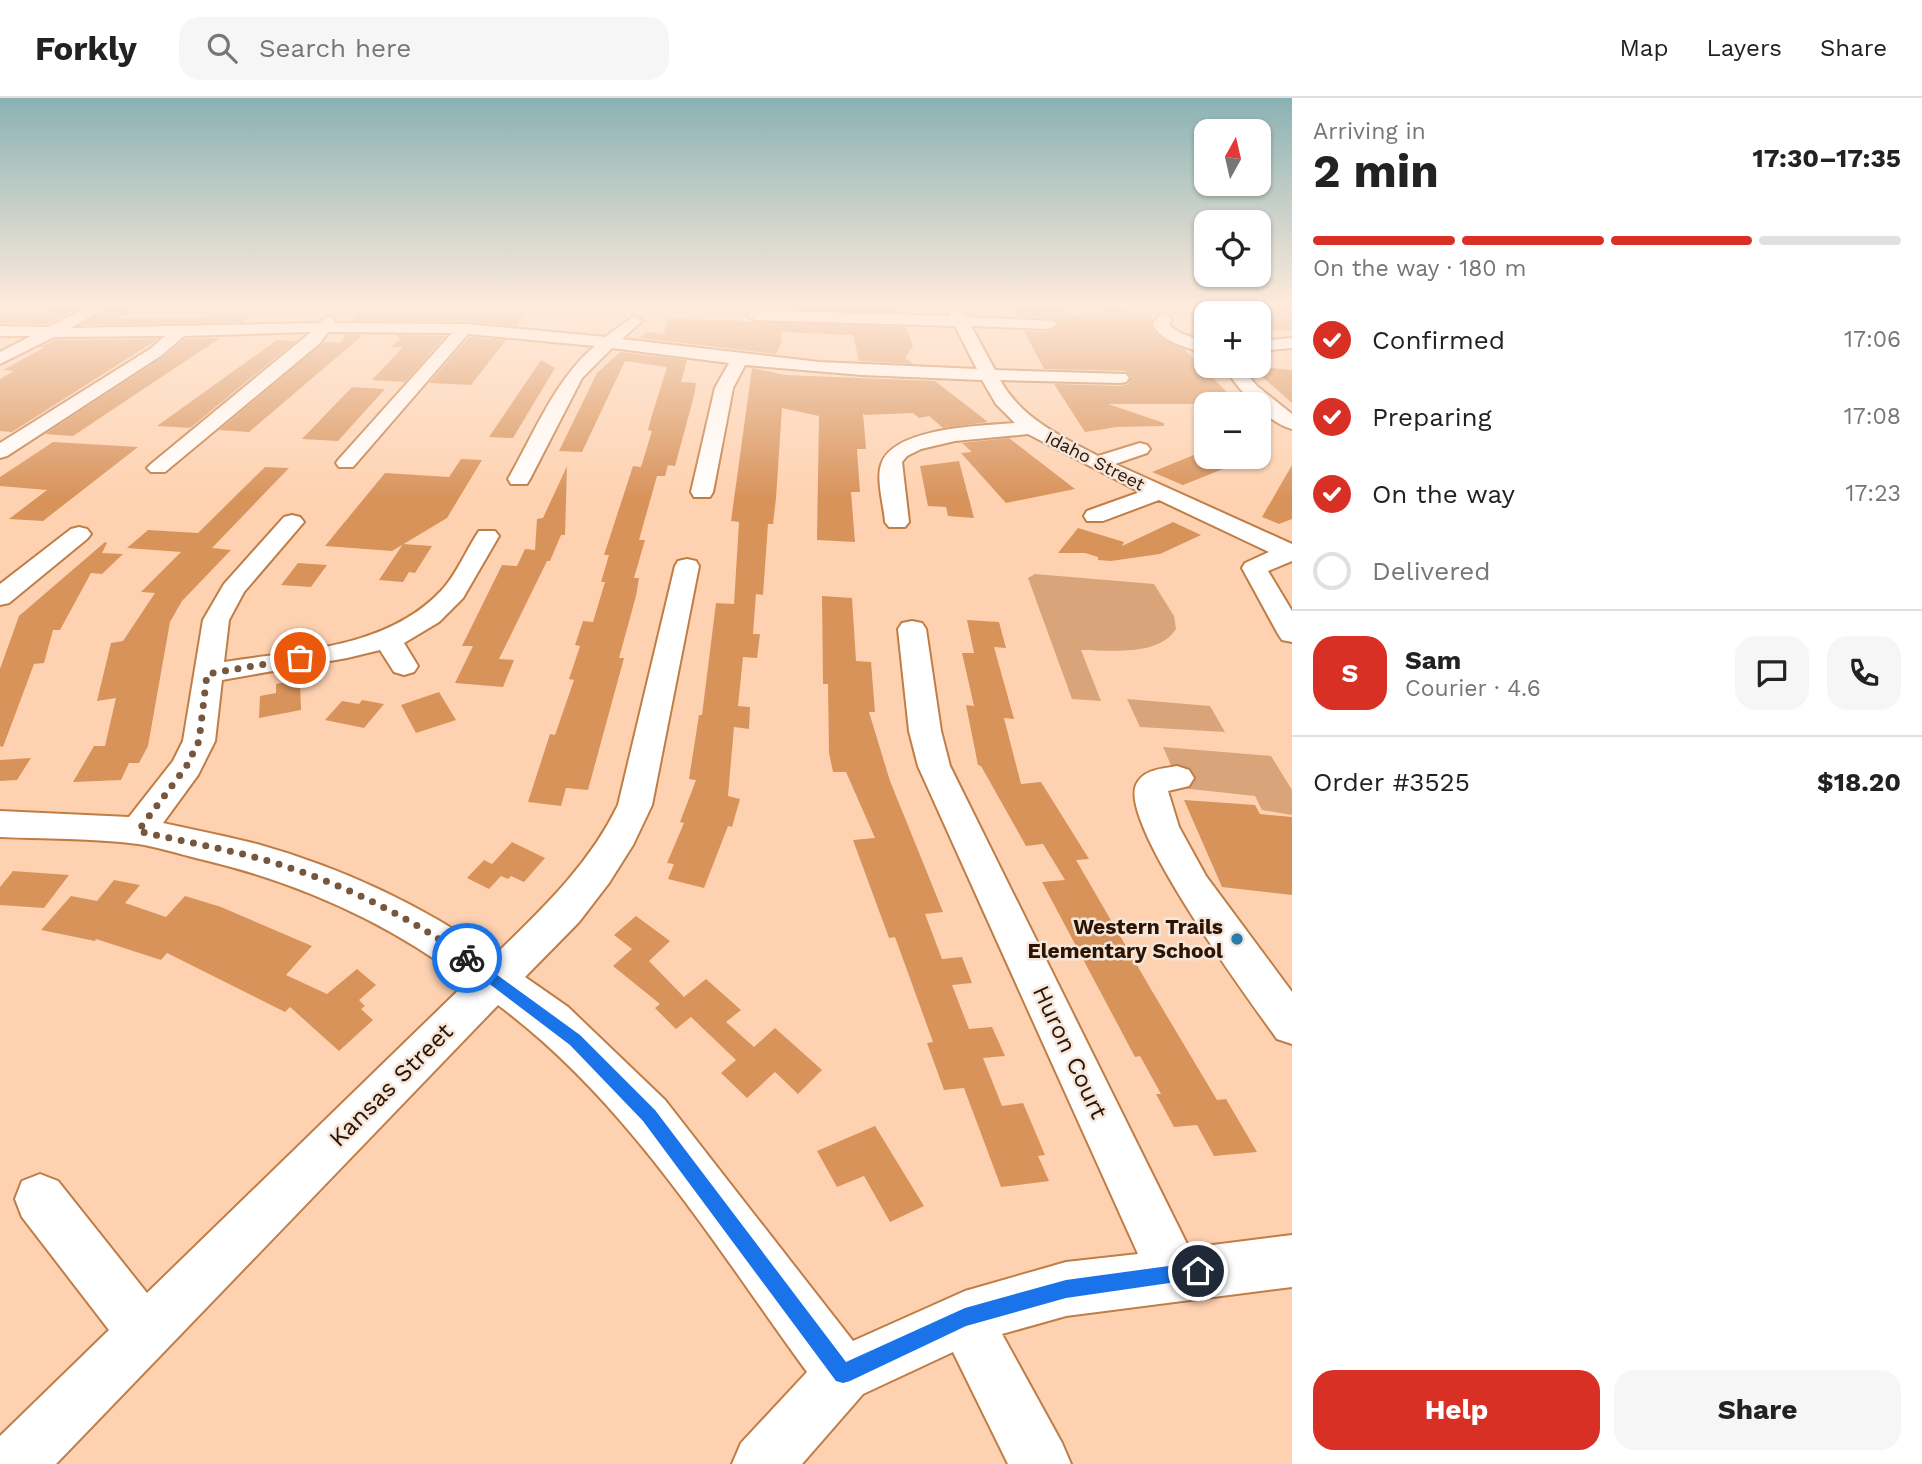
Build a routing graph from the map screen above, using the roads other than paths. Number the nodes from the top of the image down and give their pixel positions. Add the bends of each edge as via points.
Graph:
1 (127, 371) edge
2 (277, 371) edge
3 (427, 371) edge
4 (580, 371) edge
5 (733, 371) edge
6 (931, 371) edge
7 (986, 373) junction
8 (1120, 378) dead end
9 (1240, 378) edge
10 (1288, 418) edge
11 (1031, 428) junction
12 (1140, 449) dead end
13 (0, 452) edge
14 (346, 463) dead end
15 (1096, 463) junction
16 (158, 468) dead end
17 (519, 480) dead end
18 (702, 492) dead end
19 (1158, 493) junction
20 (1095, 516) dead end
21 (292, 522) dead end
22 (897, 522) dead end
23 (79, 534) dead end
24 (487, 536) dead end
25 (1291, 553) edge
26 (1261, 564) junction
27 (687, 566) dead end
28 (1292, 580) edge
29 (0, 597) edge
30 (1285, 610) edge
31 (912, 629) dead end
32 (1292, 634) edge
33 (388, 639) junction
34 (404, 666) dead end
35 (207, 674) junction
36 (1177, 778) dead end
37 (0, 824) edge
38 (138, 831) junction
39 (496, 980) junction
40 (1292, 1025) edge
41 (40, 1199) dead end
42 (1292, 1261) edge
43 (1174, 1274) junction
44 (965, 1318) junction
45 (144, 1332) junction
46 (843, 1374) junction
47 (14, 1464) edge
48 (762, 1464) edge
49 (1041, 1464) edge

1 - 13 street
2 - 16 street
3 - 14 street
4 - 17 street
5 - 18 street via 724,388
6 - 7 street
7 - 8 street
7 - 11 street, Idaho Street via 1002,400
9 - 10 street
11 - 15 street, Idaho Street
11 - 22 street via 922,440 900,451 891,467
12 - 15 street
15 - 19 street, Idaho Street
19 - 20 street
19 - 25 street, Idaho Street
21 - 35 street via 233,589 216,620
23 - 29 street
24 - 33 street via 441,607
25 - 26 street
26 - 28 street
26 - 30 street via 1254,568
27 - 39 street, Kansas Street via 635,805 620,841 571,905
30 - 32 street
31 - 43 street, Huron Court via 934,766
33 - 34 street
33 - 35 street
35 - 38 street via 199,741 186,767
36 - 40 street via 1158,781 1150,795 1175,857
37 - 38 street
38 - 39 street via 256,858 321,880 421,928
39 - 45 street, Kansas Street
39 - 46 street via 575,1040 649,1116
41 - 45 street
42 - 43 street
43 - 44 street via 1066,1289
44 - 46 street
44 - 49 street
45 - 47 street, Kansas Street
46 - 48 street

